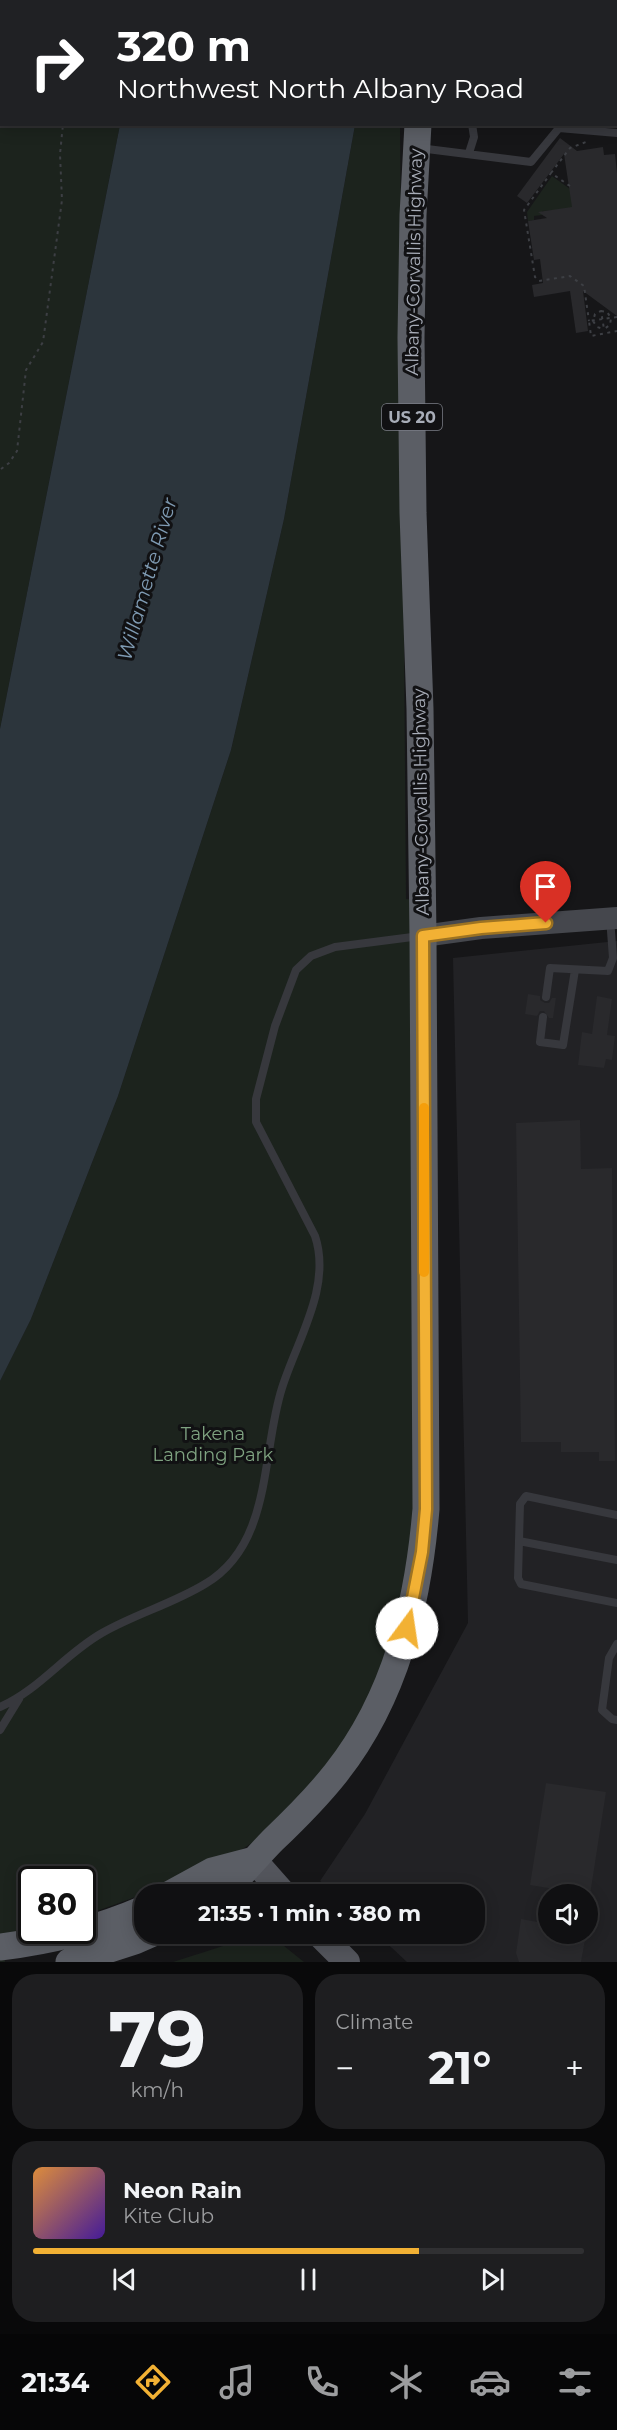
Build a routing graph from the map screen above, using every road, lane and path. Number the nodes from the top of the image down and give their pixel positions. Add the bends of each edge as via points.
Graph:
1 (63, 126) edge
2 (472, 126) edge
3 (617, 133) edge
4 (417, 136) edge
5 (590, 141) dead end
6 (469, 153) junction
7 (551, 173) junction
8 (570, 186) dead end
9 (601, 311) junction
10 (617, 317) edge
11 (611, 318) junction
12 (603, 320) junction
13 (591, 321) junction
14 (604, 329) junction
15 (617, 331) edge
16 (1, 469) edge
17 (614, 918) edge
18 (423, 936) junction
19 (575, 970) junction
20 (546, 997) dead end
21 (543, 1017) dead end
22 (617, 1515) edge
23 (519, 1541) junction
24 (617, 1560) edge
25 (617, 1603) edge
26 (617, 1644) edge
27 (19, 1698) junction
28 (0, 1707) edge
29 (617, 1720) edge
30 (0, 1730) edge
31 (254, 1860) junction
32 (188, 1884) edge
33 (233, 1884) edge
34 (275, 1884) edge
35 (134, 1914) edge
36 (134, 1941) edge
37 (329, 1944) edge
38 (0, 1947) edge
39 (69, 1962) edge
40 (347, 1962) edge

1 - 16 path via 62,200 42,342 26,370 16,451
2 - 6 lane via 474,137
3 - 6 lane via 559,128 531,162
4 - 6 lane
4 - 18 highway, Albany-Corvallis Highway / US 20 via 412,502
5 - 7 path via 570,148
7 - 8 path
7 - 13 path via 524,210 535,277 539,281 570,276 584,286
9 - 11 path via 608,312
9 - 12 path
9 - 13 path
10 - 11 path
11 - 12 path
11 - 14 path
12 - 13 path
12 - 14 path
13 - 14 path
13 - 15 path via 591,336
17 - 18 main road
17 - 19 lane via 613,958 608,971
18 - 27 lane via 335,947 311,956 296,970 275,1026 256,1100 256,1122 315,1236 321,1267 313,1304 282,1389 260,1500 247,1539 223,1570 207,1583 102,1633
18 - 31 highway, Albany-Corvallis Highway / US 20 via 426,1509 414,1600 393,1670 360,1738 309,1806
19 - 20 lane via 550,968
19 - 21 lane via 563,1045 540,1042
22 - 23 lane via 526,1496 520,1504
23 - 24 lane
23 - 25 lane via 521,1584
26 - 29 lane via 609,1658 602,1710
27 - 28 lane
27 - 30 lane
31 - 32 highway, Albany-Corvallis Highway / US 20 via 212,1871
31 - 33 highway, Albany-Corvallis Highway / US 20
31 - 34 main road
35 - 38 highway via 84,1931
36 - 39 highway
37 - 40 main road

